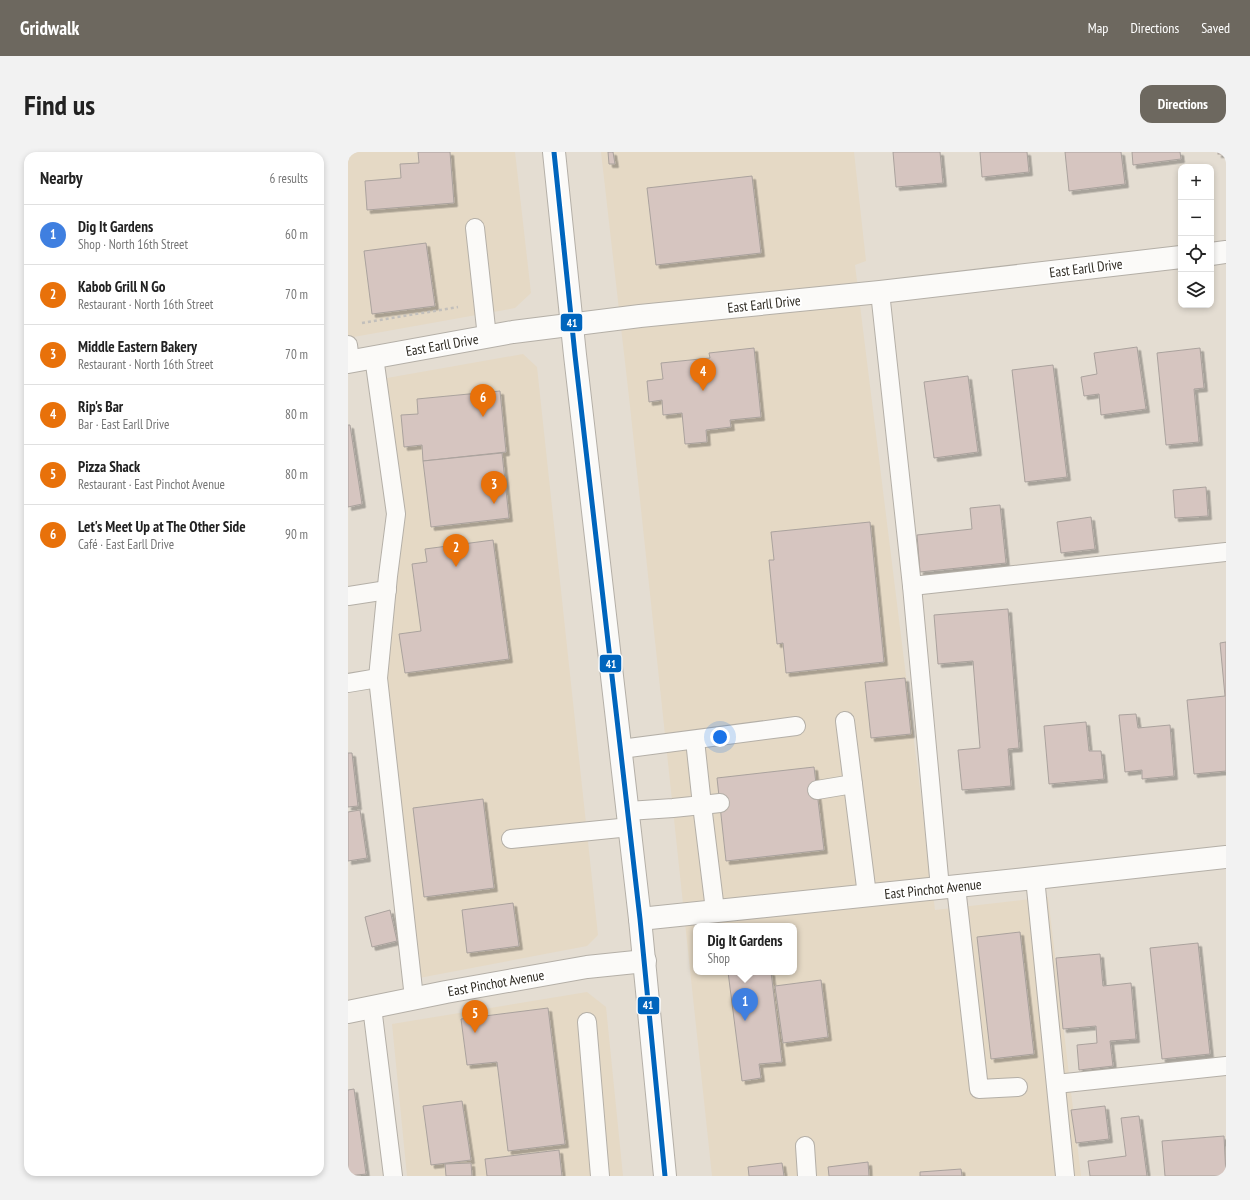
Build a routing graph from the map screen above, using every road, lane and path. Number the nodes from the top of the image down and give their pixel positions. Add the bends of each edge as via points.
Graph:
1 (554, 152) edge
2 (475, 228) dead end
3 (1226, 252) edge
4 (1214, 254) edge
5 (1178, 257) edge
6 (880, 292) junction
7 (483, 305) junction
8 (356, 325) dead end
9 (572, 325) junction
10 (487, 337) junction
11 (349, 356) edge
12 (374, 357) junction
13 (1226, 552) edge
14 (912, 586) junction
15 (387, 590) junction
16 (348, 596) edge
17 (378, 678) junction
18 (348, 683) edge
19 (845, 721) dead end
20 (796, 726) dead end
21 (695, 740) junction
22 (621, 749) junction
23 (853, 784) junction
24 (817, 790) dead end
25 (711, 804) junction
26 (629, 819) junction
27 (511, 839) dead end
28 (1226, 857) edge
29 (1034, 878) junction
30 (948, 887) junction
31 (867, 895) junction
32 (715, 910) junction
33 (640, 919) junction
34 (645, 961) junction
35 (414, 998) junction
36 (372, 1007) junction
37 (348, 1012) edge
38 (586, 1022) dead end
39 (1226, 1066) edge
40 (1056, 1084) junction
41 (1018, 1087) dead end
42 (805, 1146) dead end
43 (394, 1176) edge
44 (600, 1176) edge
45 (665, 1176) edge
46 (807, 1176) edge
47 (1065, 1176) edge

1 - 9 street
2 - 7 lane
3 - 4 street
5 - 6 street, East Earll Drive
6 - 9 street, East Earll Drive
6 - 14 lane
7 - 8 path via 449,308
7 - 10 lane
9 - 10 street, East Earll Drive
9 - 22 street
10 - 12 street, East Earll Drive
11 - 12 street, East Earll Drive
12 - 15 lane via 396,514
13 - 14 lane
14 - 30 lane
15 - 16 lane
15 - 17 lane
17 - 18 lane
17 - 35 lane
19 - 23 lane
20 - 21 lane
21 - 22 lane
21 - 25 lane
22 - 26 street
23 - 24 lane
23 - 31 lane
25 - 26 lane via 673,808
25 - 32 lane
26 - 27 lane
26 - 33 street
28 - 29 street, East Pinchot Avenue
29 - 30 street, East Pinchot Avenue
29 - 40 lane
30 - 31 street, East Pinchot Avenue
30 - 41 lane via 979,1089
31 - 32 street, East Pinchot Avenue
32 - 33 street, East Pinchot Avenue
33 - 34 street
34 - 35 street, East Pinchot Avenue via 587,967
34 - 45 street
35 - 36 street, East Pinchot Avenue
36 - 37 street, East Pinchot Avenue
36 - 43 lane
38 - 44 lane
39 - 40 lane
40 - 47 lane
42 - 46 lane

